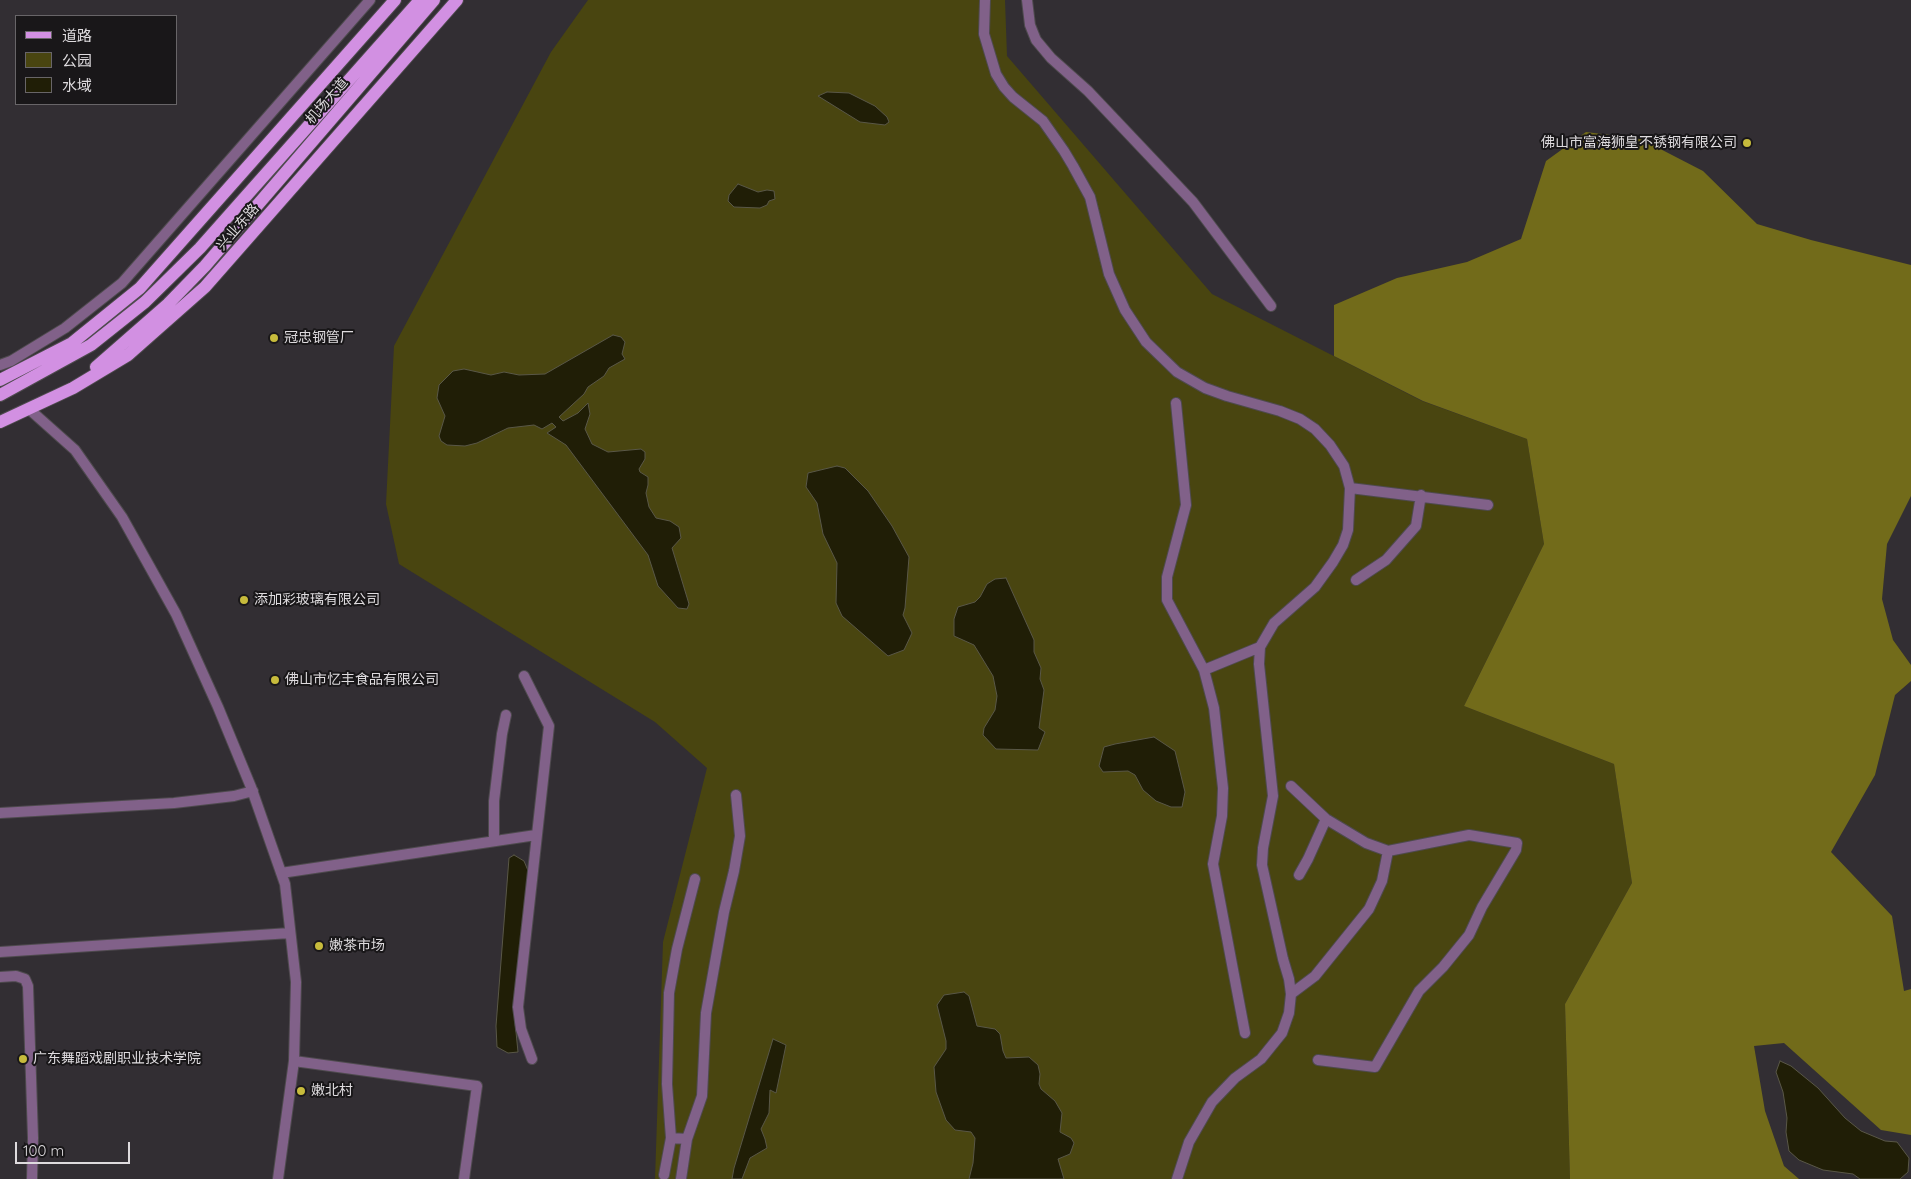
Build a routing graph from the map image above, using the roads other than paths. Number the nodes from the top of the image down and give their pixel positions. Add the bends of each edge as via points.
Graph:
1 (370, 0) edge
2 (394, 0) edge
3 (420, 0) edge
4 (434, 0) edge
5 (457, 0) edge
6 (985, 0) edge
7 (1027, 0) edge
8 (1271, 306) dead end
9 (0, 365) edge
10 (0, 380) edge
11 (73, 388) junction
12 (0, 395) edge
13 (1176, 403) dead end
14 (30, 409) junction
15 (0, 422) edge
16 (1350, 488) junction
17 (1421, 495) junction
18 (1488, 505) dead end
19 (1356, 580) dead end
20 (1260, 647) junction
21 (1204, 670) junction
22 (524, 676) dead end
23 (506, 715) dead end
24 (1291, 786) dead end
25 (253, 791) junction
26 (736, 795) dead end
27 (0, 813) edge
28 (1326, 820) junction
29 (536, 835) junction
30 (494, 841) junction
31 (1388, 851) junction
32 (281, 873) junction
33 (1299, 875) dead end
34 (695, 879) dead end
35 (290, 934) junction
36 (0, 952) edge
37 (0, 977) edge
38 (1291, 994) junction
39 (1245, 1033) dead end
40 (532, 1059) dead end
41 (294, 1060) junction
42 (1318, 1060) dead end
43 (671, 1138) junction
44 (687, 1139) junction
45 (664, 1175) dead end
46 (32, 1179) edge
47 (278, 1179) edge
48 (464, 1179) edge
49 (681, 1179) edge
50 (1177, 1179) edge

1 - 9 street via 122,283 65,328
2 - 10 main road via 140,288 72,343
3 - 12 main road, 兴业东路 via 200,248 145,302 92,345
4 - 11 main road, 机场大道 via 205,266 168,304
5 - 11 main road, 兴业东路 via 205,287 128,355
6 - 16 street via 984,34 996,74 1013,97 1043,121 1069,158 1090,197 1109,274 1125,310 1146,342 1178,372 1205,388 1280,411 1315,429 1344,466
7 - 8 street via 1030,25 1036,40 1193,202
11 - 14 main road, 兴业东路
13 - 21 street via 1186,505 1167,577 1167,600
14 - 15 main road, 兴业东路
14 - 25 street via 75,450 122,517 176,614
16 - 17 street
16 - 20 street via 1344,545 1315,587 1274,623
17 - 18 street
17 - 19 street via 1416,526 1386,560
20 - 21 street
20 - 38 street via 1273,796 1262,865
21 - 39 street via 1214,708 1223,788 1222,816 1213,864
22 - 29 street via 548,726
23 - 30 street via 494,801
24 - 28 street
25 - 27 street via 174,803
25 - 32 street
26 - 44 street via 740,836 706,1013 702,1096
28 - 31 street via 1366,843
28 - 33 street
29 - 30 street
29 - 40 street via 518,1006 521,1029
30 - 32 street
31 - 38 street via 1382,881 1369,908 1315,976
31 - 42 street via 1469,835 1517,843 1469,935 1419,992 1375,1067
32 - 35 street
34 - 43 street via 669,993 667,1084
35 - 36 street
35 - 41 street via 296,982
37 - 46 street via 16,976 25,979 28,986
38 - 50 street via 1282,1033 1260,1059 1212,1102 1189,1142
41 - 47 street
41 - 48 street via 477,1086
43 - 44 street
43 - 45 street
44 - 49 street

